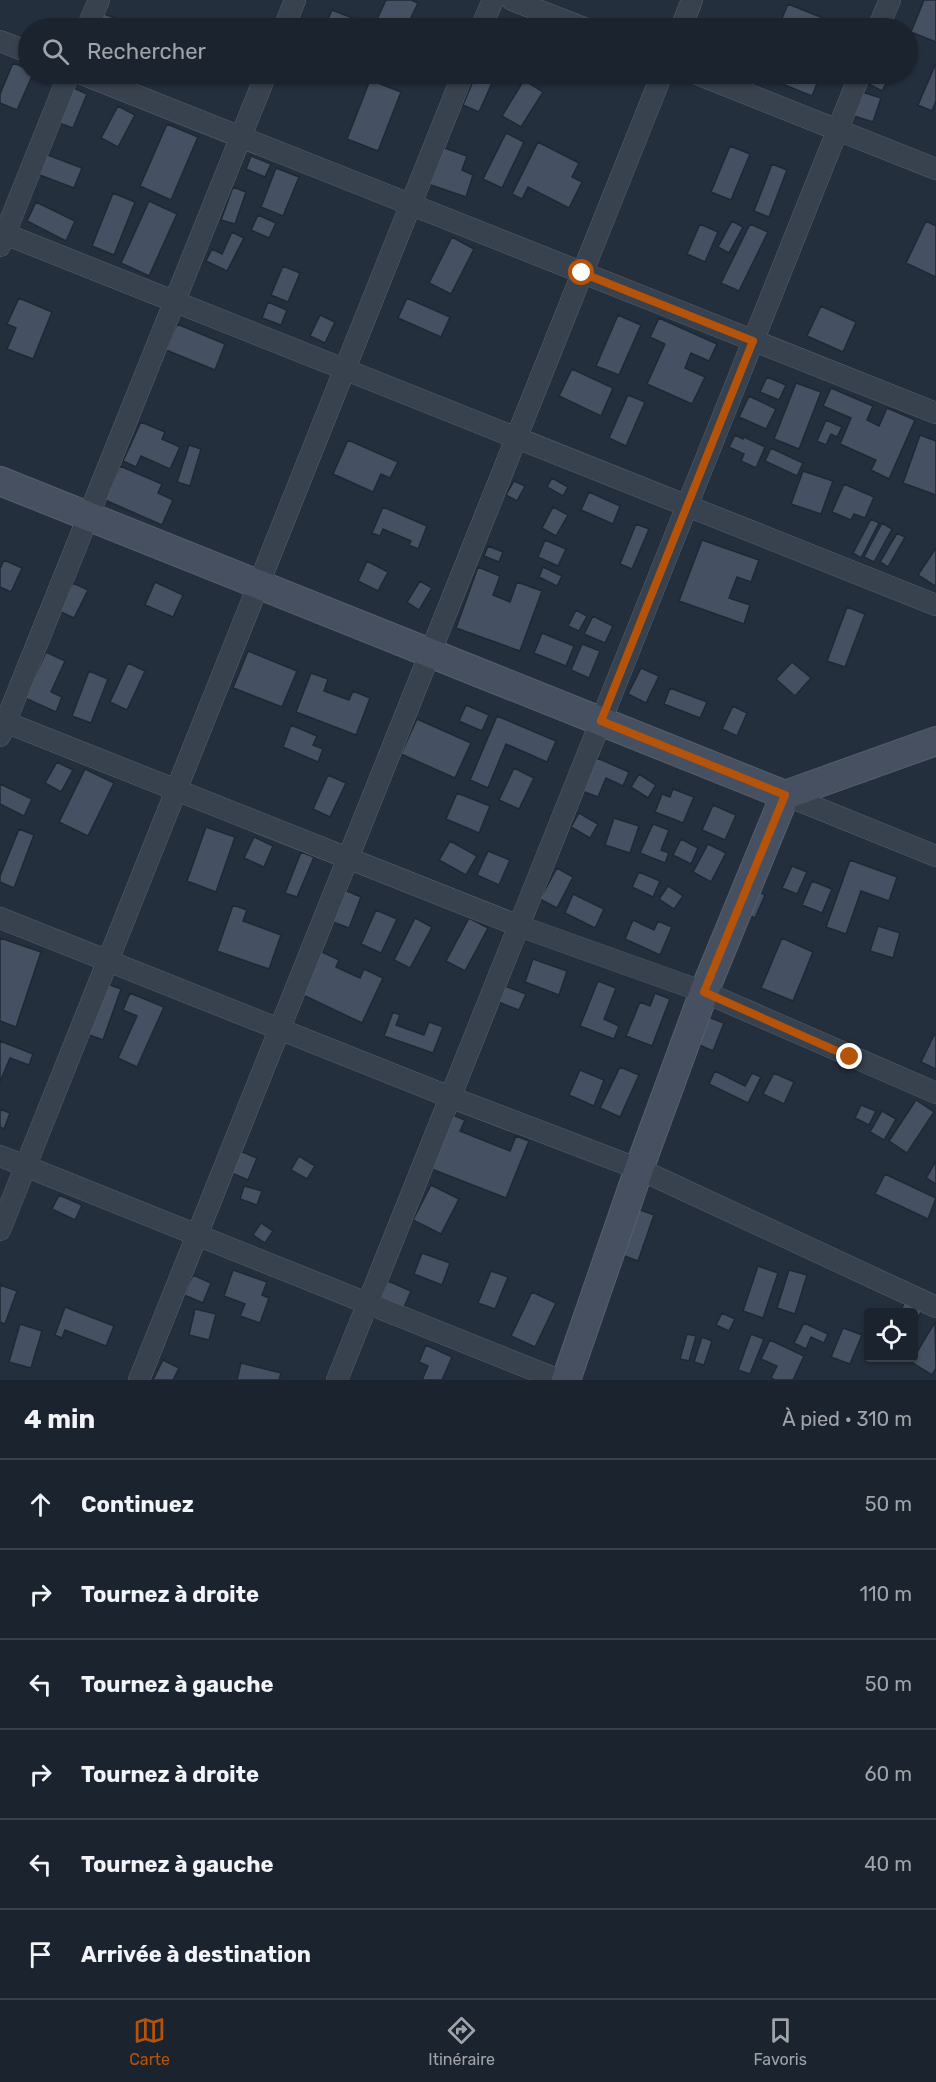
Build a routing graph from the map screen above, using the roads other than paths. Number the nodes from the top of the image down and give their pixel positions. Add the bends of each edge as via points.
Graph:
1 (99, 0) edge
2 (295, 0) edge
3 (493, 0) edge
4 (512, 0) edge
5 (692, 0) edge
6 (890, 0) edge
7 (91, 18) edge
8 (288, 18) edge
9 (485, 18) edge
10 (558, 18) edge
11 (685, 18) edge
12 (882, 18) edge
13 (0, 41) edge
14 (18, 48) edge
15 (65, 84) edge
16 (107, 84) edge
17 (262, 84) edge
18 (459, 84) edge
19 (658, 84) edge
20 (723, 84) edge
21 (856, 84) edge
22 (838, 129) junction
23 (240, 137) junction
24 (936, 169) edge
25 (411, 205) junction
26 (2, 238) edge
27 (582, 273) junction
28 (174, 301) junction
29 (753, 341) junction
30 (345, 369) junction
31 (936, 413) edge
32 (517, 438) junction
33 (0, 481) edge
34 (687, 505) junction
35 (88, 516) junction
36 (259, 585) junction
37 (936, 605) edge
38 (430, 653) junction
39 (601, 721) junction
40 (2, 726) edge
41 (936, 741) edge
42 (176, 790) junction
43 (785, 795) junction
44 (936, 856) edge
45 (348, 858) junction
46 (0, 918) edge
47 (519, 926) junction
48 (108, 960) junction
49 (704, 992) junction
50 (280, 1029) junction
51 (936, 1093) edge
52 (450, 1097) junction
53 (0, 1156) edge
54 (26, 1166) junction
55 (639, 1169) junction
56 (0, 1230) edge
57 (197, 1234) junction
58 (368, 1302) junction
59 (936, 1307) edge
60 (139, 1380) edge
61 (337, 1380) edge
62 (559, 1380) edge
63 (566, 1380) edge

1 - 7 street
2 - 8 street
3 - 9 street
4 - 10 street
5 - 11 street
6 - 12 street
13 - 14 street
15 - 26 street
16 - 23 street
17 - 23 street
18 - 25 street
19 - 27 street
20 - 22 street
21 - 22 street
22 - 24 street
22 - 29 street
23 - 25 street
23 - 28 street
25 - 27 street
25 - 30 street
26 - 28 street
27 - 29 street
27 - 32 street
28 - 30 street
28 - 35 street
29 - 31 street
29 - 34 street
30 - 32 street
30 - 36 street
32 - 34 street
32 - 38 street
33 - 35 main road
34 - 37 street
34 - 39 street
35 - 36 main road
35 - 40 street
36 - 38 main road
36 - 42 street
38 - 39 main road
38 - 45 street
39 - 43 main road
39 - 47 street
40 - 42 street
41 - 43 main road
42 - 45 street
42 - 48 street
43 - 44 street
43 - 49 main road
45 - 47 street
45 - 50 street
46 - 48 street
47 - 49 street
47 - 52 street
48 - 50 street
48 - 54 street
49 - 51 street
49 - 55 main road
50 - 52 street
50 - 57 street
52 - 55 street
52 - 58 street
53 - 54 street
54 - 56 street
54 - 57 street
55 - 59 street
55 - 63 main road
57 - 58 street
57 - 60 street
58 - 61 street
58 - 62 street

